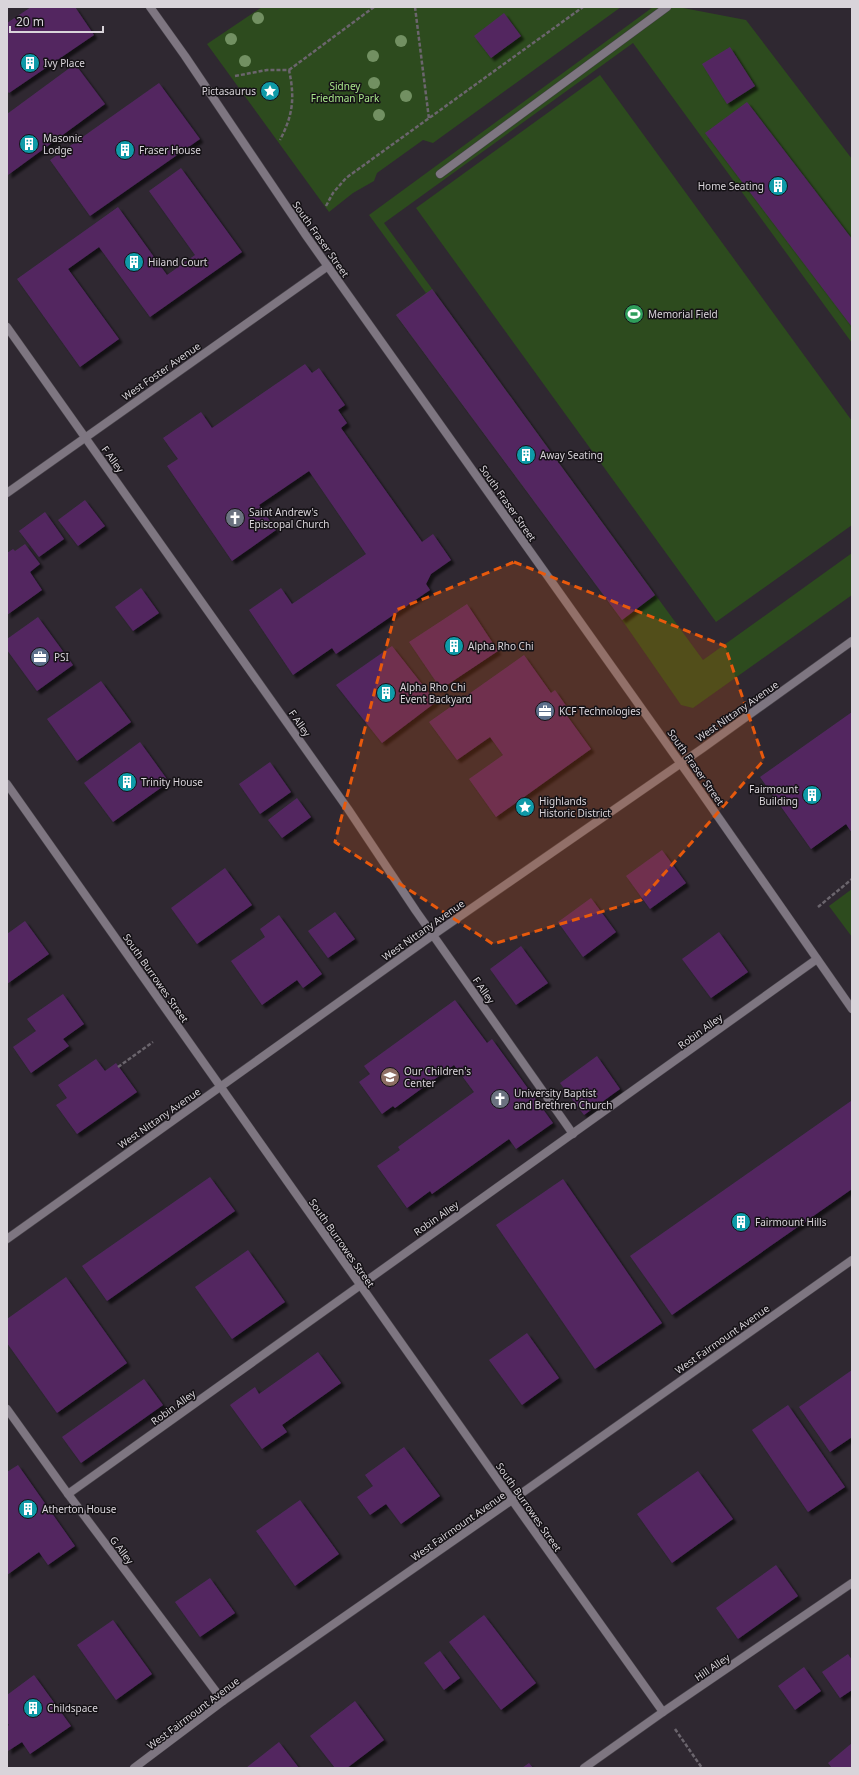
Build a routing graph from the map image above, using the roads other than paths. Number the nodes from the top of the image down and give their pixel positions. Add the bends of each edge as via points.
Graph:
1 (150, 7) edge
2 (667, 7) edge
3 (440, 174) dead end
4 (328, 266) junction
5 (7, 327) edge
6 (85, 438) junction
7 (7, 493) edge
8 (852, 641) edge
9 (680, 763) junction
10 (7, 784) edge
11 (433, 935) junction
12 (817, 960) junction
13 (852, 1009) edge
14 (220, 1087) junction
15 (573, 1134) junction
16 (7, 1239) edge
17 (852, 1260) edge
18 (359, 1286) junction
19 (7, 1408) edge
20 (68, 1494) junction
21 (512, 1500) junction
22 (852, 1584) edge
23 (223, 1701) junction
24 (663, 1712) junction
25 (134, 1768) edge
26 (584, 1768) edge

1 - 4 street, South Fraser Street
2 - 3 street
4 - 6 street, West Foster Avenue
4 - 9 street, South Fraser Street
5 - 6 street, F Alley
6 - 7 street, West Foster Avenue
6 - 11 street, F Alley via 348,809
8 - 9 street, West Nittany Avenue
9 - 11 street, West Nittany Avenue
9 - 12 street, South Fraser Street
10 - 14 street, South Burrowes Street
11 - 14 street, West Nittany Avenue
11 - 15 street, F Alley
12 - 13 street, South Fraser Street
12 - 15 street, Robin Alley
14 - 16 street, West Nittany Avenue
14 - 18 street, South Burrowes Street
15 - 18 street, Robin Alley
17 - 21 street, West Fairmount Avenue
18 - 20 street, Robin Alley
18 - 21 street, South Burrowes Street
19 - 20 street, G Alley
20 - 23 street, G Alley
21 - 23 street, West Fairmount Avenue
21 - 24 street, South Burrowes Street
22 - 24 street, Hill Alley
23 - 25 street, West Fairmount Avenue
24 - 26 street, Hill Alley

